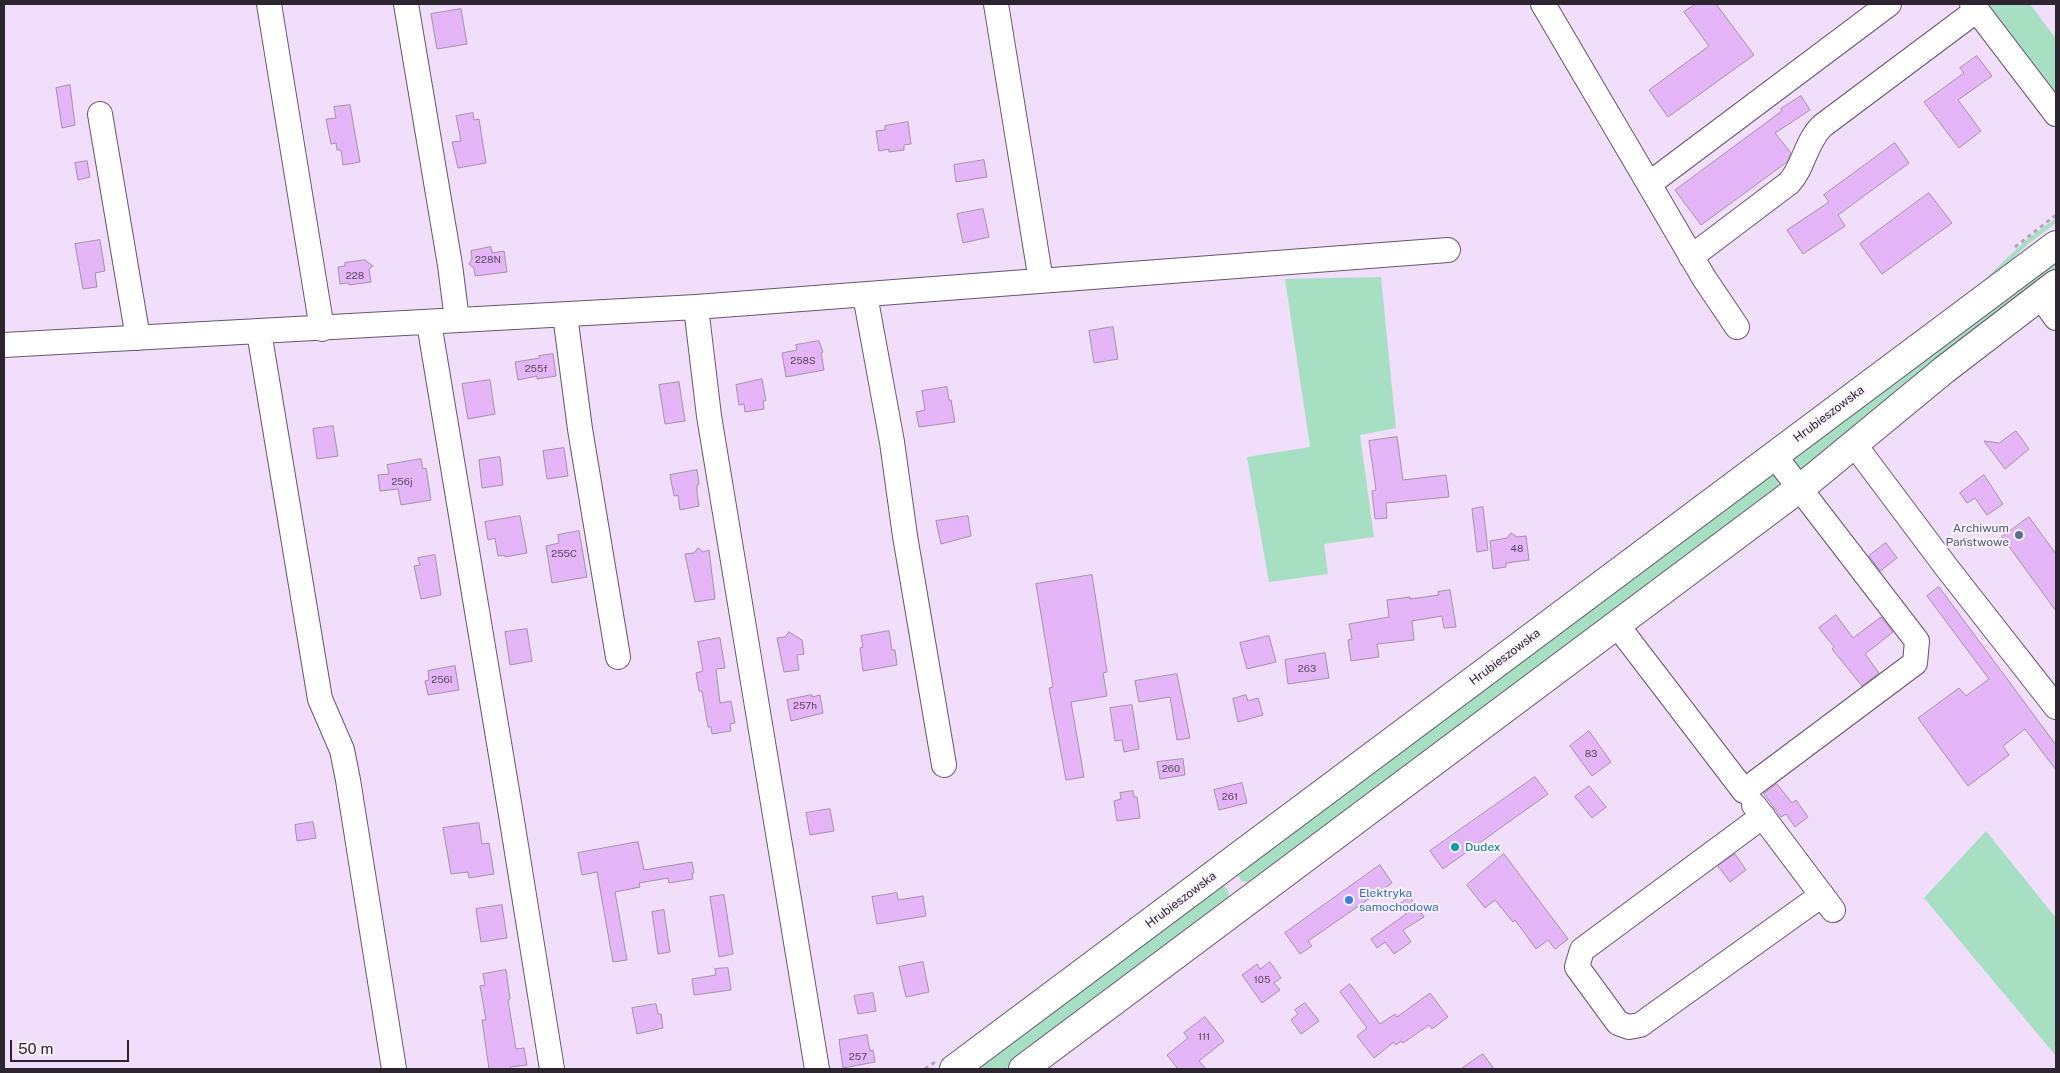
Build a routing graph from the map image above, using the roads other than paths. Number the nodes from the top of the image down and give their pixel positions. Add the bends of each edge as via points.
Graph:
1 (269, 4) edge
2 (406, 4) edge
3 (996, 4) edge
4 (1543, 4) edge
5 (1889, 4) edge
6 (1975, 7) edge
7 (100, 114) dead end
8 (2056, 114) edge
9 (1649, 184) junction
10 (2056, 245) edge
11 (1448, 250) dead end
12 (1692, 257) junction
13 (1041, 281) junction
14 (2048, 290) edge
15 (865, 294) junction
16 (696, 307) junction
17 (565, 315) junction
18 (2056, 318) edge
19 (457, 320) junction
20 (430, 323) junction
21 (1737, 326) dead end
22 (322, 328) junction
23 (259, 332) junction
24 (138, 338) junction
25 (4, 345) edge
26 (1854, 444) junction
27 (1774, 455) junction
28 (1799, 488) junction
29 (1617, 625) junction
30 (618, 657) dead end
31 (2053, 696) edge
32 (944, 765) dead end
33 (1744, 791) junction
34 (1763, 816) junction
35 (1222, 869) junction
36 (1246, 902) junction
37 (394, 1069) edge
38 (552, 1069) edge
39 (817, 1069) edge
40 (954, 1069) edge
41 (1023, 1069) edge

1 - 22 street
2 - 19 street
3 - 13 street
4 - 9 street
5 - 9 street
6 - 8 street
6 - 12 street via 1822,126 1809,142 1789,183
7 - 24 street
9 - 12 street
10 - 27 main road, Hrubieszowska
11 - 13 street
12 - 21 street
13 - 15 street
14 - 18 street
14 - 26 main road
15 - 16 street
15 - 32 street
16 - 17 street
16 - 39 street via 709,416
17 - 19 street
17 - 30 street
19 - 20 street
20 - 22 street
20 - 38 street
22 - 23 street
23 - 24 street
23 - 37 street via 320,699 342,750 348,780
24 - 25 street
26 - 28 main road
26 - 31 street via 1947,568
27 - 28 street
27 - 35 main road, Hrubieszowska
28 - 29 main road
28 - 33 street via 1916,641 1915,663
29 - 33 street
29 - 36 main road
33 - 34 street
34 - 34 street via 1582,950 1577,967 1618,1023 1629,1027 1640,1025 1828,902
35 - 36 main road
35 - 40 main road, Hrubieszowska
36 - 41 main road

